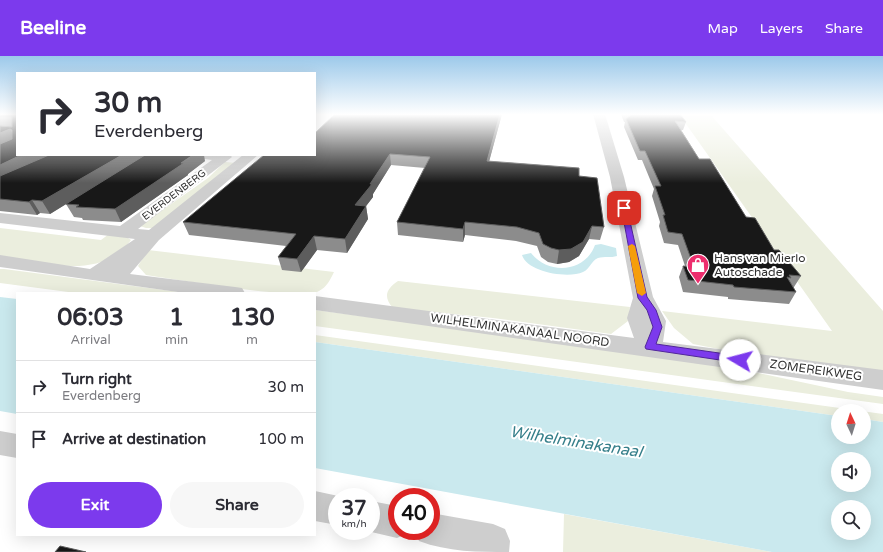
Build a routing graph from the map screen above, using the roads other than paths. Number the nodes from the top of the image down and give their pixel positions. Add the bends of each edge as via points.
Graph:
1 (606, 137) edge
2 (213, 156) edge
3 (224, 157) junction
4 (249, 157) edge
5 (68, 211) edge
6 (0, 218) edge
7 (49, 224) junction
8 (123, 232) junction
9 (153, 236) junction
10 (0, 261) edge
11 (104, 277) junction
12 (227, 292) edge
13 (316, 303) edge
14 (650, 347) junction
15 (726, 357) joint
16 (883, 380) edge
17 (0, 443) edge
18 (16, 446) edge
19 (316, 506) edge
20 (328, 508) edge
21 (440, 531) edge
22 (492, 552) edge

1 - 14 street via 617,177 643,298 638,307 637,322
2 - 3 street, EVERDENBERG
3 - 4 street, EVERDENBERG
3 - 8 street, EVERDENBERG
4 - 9 street, EVERDENBERG
5 - 7 street
6 - 7 street, EVERDENBERG
7 - 8 street, EVERDENBERG
8 - 9 street, EVERDENBERG
9 - 11 street, EVERDENBERG via 138,245
10 - 11 street
11 - 12 street
13 - 14 street, WILHELMINAKANAAL NOORD
14 - 15 street, WILHELMINAKANAAL NOORD
15 - 16 street, ZOMEREIKWEG
17 - 18 street
19 - 20 street
21 - 22 street via 493,541

